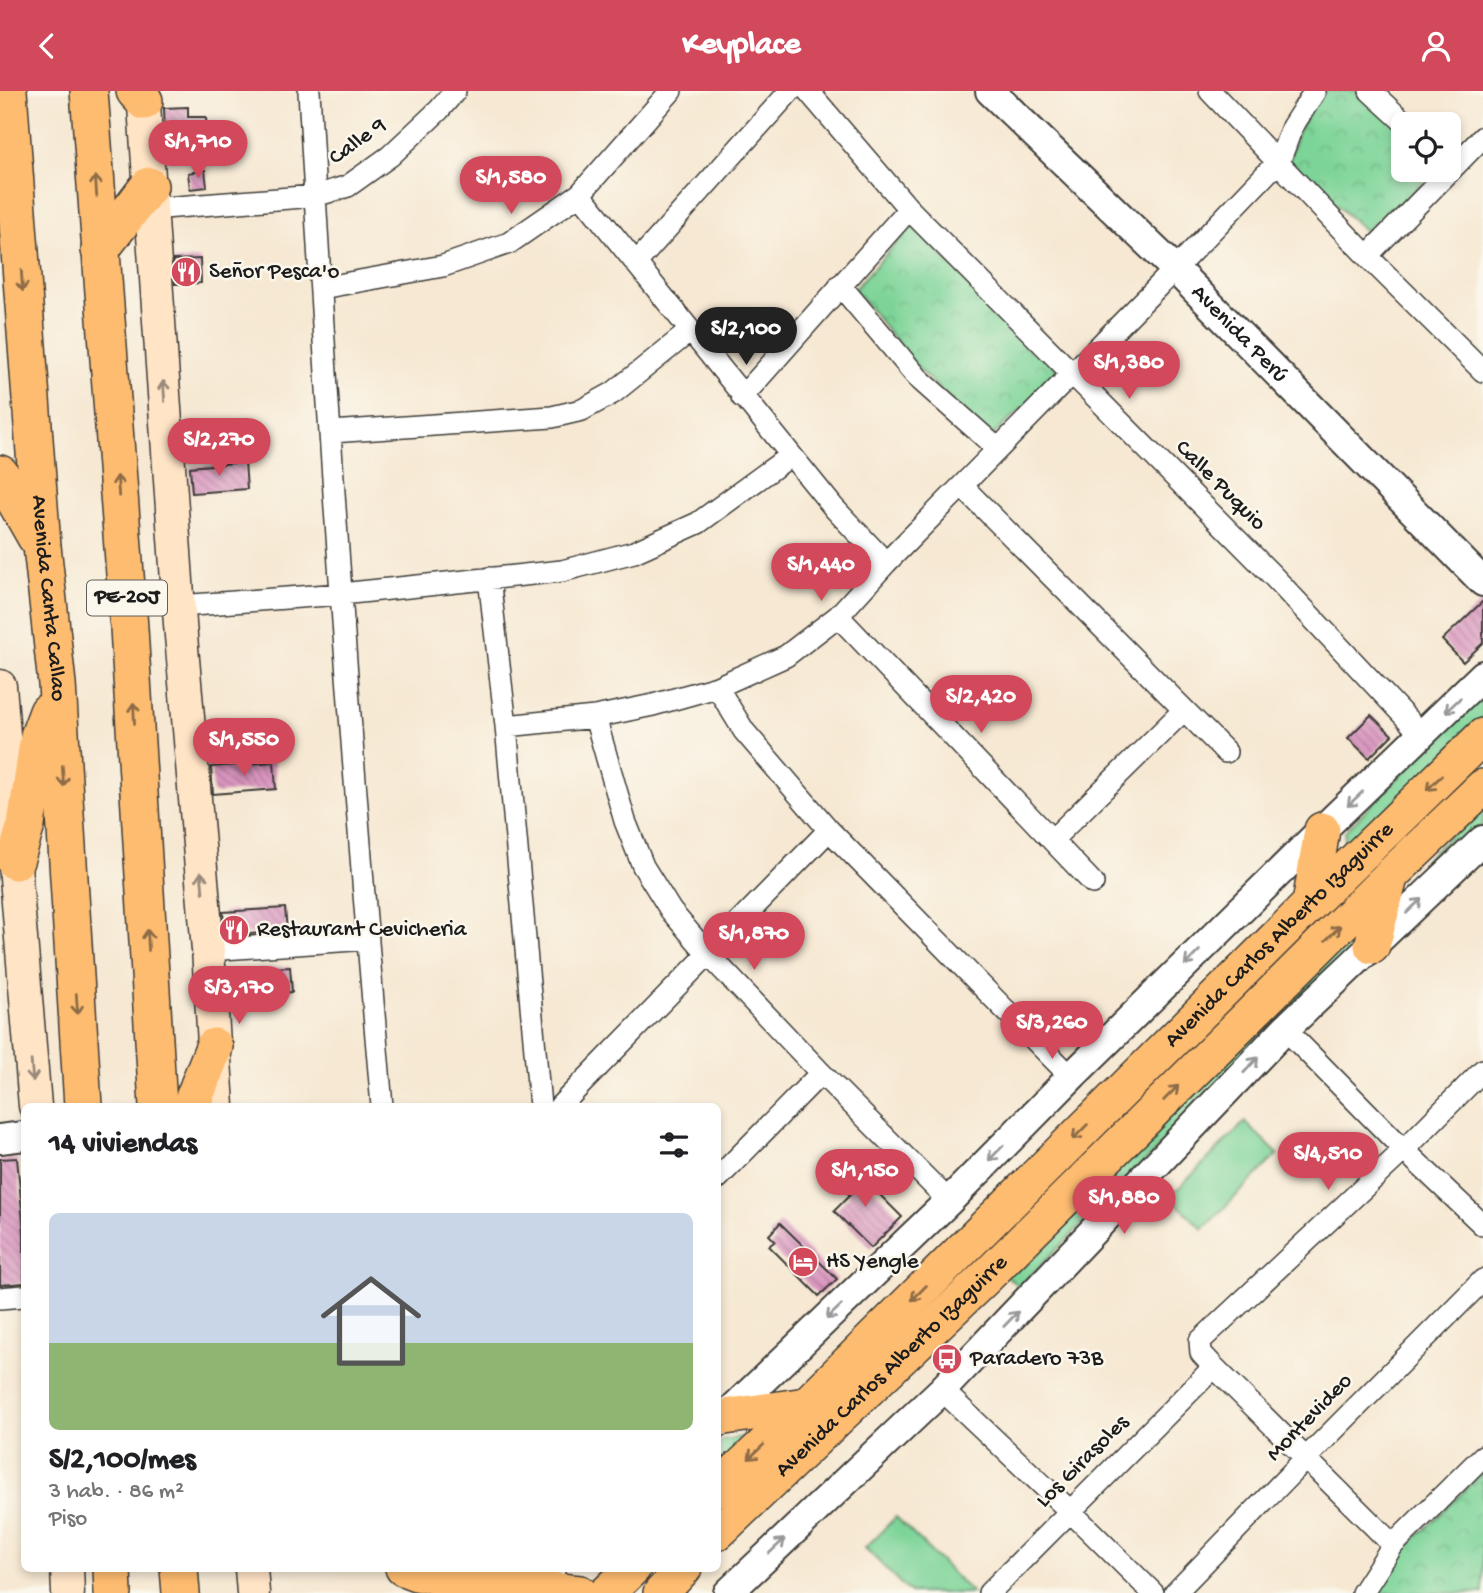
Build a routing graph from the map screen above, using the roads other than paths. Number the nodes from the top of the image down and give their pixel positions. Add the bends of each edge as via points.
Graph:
1 (8, 91) edge
2 (89, 91) edge
3 (309, 91) edge
4 (455, 91) edge
5 (671, 91) edge
6 (790, 91) edge
7 (808, 91) edge
8 (990, 91) edge
9 (1210, 91) edge
10 (1315, 91) edge
11 (1370, 91) edge
12 (140, 95) edge
13 (1393, 112) edge
14 (1483, 137) edge
15 (1461, 157) edge
16 (1279, 162) junction
17 (1436, 182) edge
18 (580, 194) junction
19 (315, 196) junction
20 (150, 197) junction
21 (909, 209) junction
22 (100, 250) junction
23 (1367, 256) junction
24 (636, 263) junction
25 (1175, 269) junction
26 (840, 285) junction
27 (321, 288) junction
28 (690, 331) junction
29 (1479, 358) edge
30 (1072, 373) junction
31 (742, 397) junction
32 (331, 432) junction
33 (998, 449) junction
34 (790, 456) junction
35 (0, 474) edge
36 (962, 486) junction
37 (42, 546) junction
38 (886, 563) junction
39 (489, 578) junction
40 (1483, 582) edge
41 (341, 594) junction
42 (179, 606) junction
43 (838, 616) junction
44 (1483, 675) edge
45 (57, 684) junction
46 (0, 686) edge
47 (717, 687) junction
48 (1184, 710) junction
49 (595, 717) junction
50 (506, 726) junction
51 (1422, 735) junction
52 (1483, 736) edge
53 (1226, 752) dead end
54 (1483, 787) edge
55 (829, 830) junction
56 (1322, 830) junction
57 (1052, 840) junction
58 (1483, 840) edge
59 (15, 861) junction
60 (1391, 875) junction
61 (1093, 883) dead end
62 (1310, 904) junction
63 (368, 939) junction
64 (1372, 946) junction
65 (208, 950) junction
66 (708, 954) junction
67 (1285, 1029) junction
68 (214, 1048) junction
69 (1483, 1070) edge
70 (821, 1073) junction
71 (1071, 1077) junction
72 (1116, 1097) junction
73 (35, 1103) edge
74 (83, 1103) edge
75 (158, 1103) edge
76 (192, 1103) edge
77 (218, 1103) edge
78 (382, 1103) edge
79 (540, 1103) edge
80 (563, 1103) edge
81 (1135, 1129) junction
82 (21, 1136) edge
83 (0, 1139) edge
84 (1404, 1150) junction
85 (721, 1175) edge
86 (949, 1201) junction
87 (1483, 1225) edge
88 (1483, 1280) edge
89 (21, 1296) edge
90 (0, 1298) edge
91 (1214, 1367) junction
92 (942, 1390) junction
93 (806, 1405) junction
94 (721, 1420) edge
95 (1483, 1456) edge
96 (1305, 1459) junction
97 (721, 1486) edge
98 (1070, 1512) junction
99 (721, 1529) edge
100 (1393, 1545) junction
101 (66, 1572) edge
102 (111, 1572) edge
103 (179, 1572) edge
104 (251, 1572) edge
105 (413, 1572) edge
106 (541, 1572) edge
107 (629, 1572) edge
108 (680, 1572) edge
109 (508, 1585) junction
110 (68, 1593) edge
111 (113, 1593) edge
112 (181, 1593) edge
113 (253, 1593) edge
114 (580, 1593) edge
115 (607, 1593) edge
116 (661, 1593) edge
117 (728, 1593) edge
118 (989, 1593) edge
119 (1153, 1593) edge
120 (1175, 1593) edge
121 (1363, 1593) edge

1 -> 37 highway, Avenida Canta Callao
22 -> 2 highway, PE-20J
3 - 19 street
4 - 19 street, Calle 9 via 390,156 348,186
5 - 18 street
6 - 24 street
7 - 21 street, Calle Puquio
8 - 25 street, Avenida Perú
9 - 16 street
10 - 16 street via 1292,127
11 - 13 street
12 - 20 main road
14 - 15 street
16 - 23 street
16 - 25 street
17 - 23 street
18 - 24 street
18 - 27 street via 509,243 443,265
19 - 20 street, Calle 9
19 - 27 street
20 - 22 highway
42 -> 20 main road
21 - 26 street
21 - 30 street, Calle Puquio
75 -> 22 highway, PE-20J
23 - 29 street
24 - 28 street
25 - 30 street
25 - 40 street, Avenida Perú
26 - 31 street
26 - 33 street via 918,377
27 - 32 street
28 - 31 street
28 - 32 street via 612,393 582,410 552,417
30 - 33 street
30 - 51 street, Calle Puquio
31 - 34 street
32 - 41 street
33 - 36 street
34 - 38 street
34 - 39 street via 698,523 634,552 562,571
35 - 37 highway
36 - 38 street
36 - 48 street
37 - 45 highway, Avenida Canta Callao
38 - 43 street
39 - 41 street
39 - 50 street
41 - 42 street
41 - 63 street
65 -> 42 main road
43 - 47 street via 786,656
43 - 57 street
44 -> 51 street, Avenida Carlos Alberto Izaguirre
45 - 59 highway via 39,736 26,825
45 -> 74 highway, Avenida Canta Callao
46 - 59 main road
47 - 49 street
47 - 55 street via 744,731
48 - 53 street
48 - 57 street
49 - 50 street
49 - 66 street via 643,866 671,911
50 - 79 street
51 -> 56 street, Avenida Carlos Alberto Izaguirre
52 -> 62 main road, Avenida Carlos Alberto Izaguirre
54 - 60 main road, Avenida Carlos Alberto Izaguirre
55 - 66 street
55 - 71 street
56 - 62 main road
56 -> 71 street, Avenida Carlos Alberto Izaguirre
57 - 61 street
64 -> 58 street
59 -> 73 main road
60 - 64 main road
81 -> 60 main road, Avenida Carlos Alberto Izaguirre
62 - 72 main road, Avenida Carlos Alberto Izaguirre
63 - 65 street
63 - 78 street
64 - 67 street
65 - 68 main road
66 - 70 street
66 - 80 street
67 - 84 street
92 -> 67 street
68 - 76 highway
68 - 77 main road
69 - 84 street
70 - 85 street
70 - 86 street
71 -> 86 street, Avenida Carlos Alberto Izaguirre
72 - 81 main road via 1114,1119
72 -> 93 main road, Avenida Carlos Alberto Izaguirre
81 - 99 main road, Avenida Carlos Alberto Izaguirre
82 - 83 street
84 - 87 street
84 - 91 street via 1200,1341 1201,1353
86 -> 94 street, Avenida Carlos Alberto Izaguirre
88 - 96 street, Montevideo
89 - 90 street
91 - 96 street
91 - 98 street, Los Girasoles
92 - 98 street
117 -> 92 street
93 - 94 main road
93 -> 97 main road, Avenida Carlos Alberto Izaguirre
95 - 100 street
96 - 100 street
96 - 120 street, Montevideo
98 - 118 street, Los Girasoles
98 - 119 street
100 - 121 street
101 - 110 main road
102 - 111 highway
103 - 112 highway
104 - 113 main road
105 - 109 main road
106 - 109 street
107 - 115 main road
108 - 116 main road
109 - 114 main road

